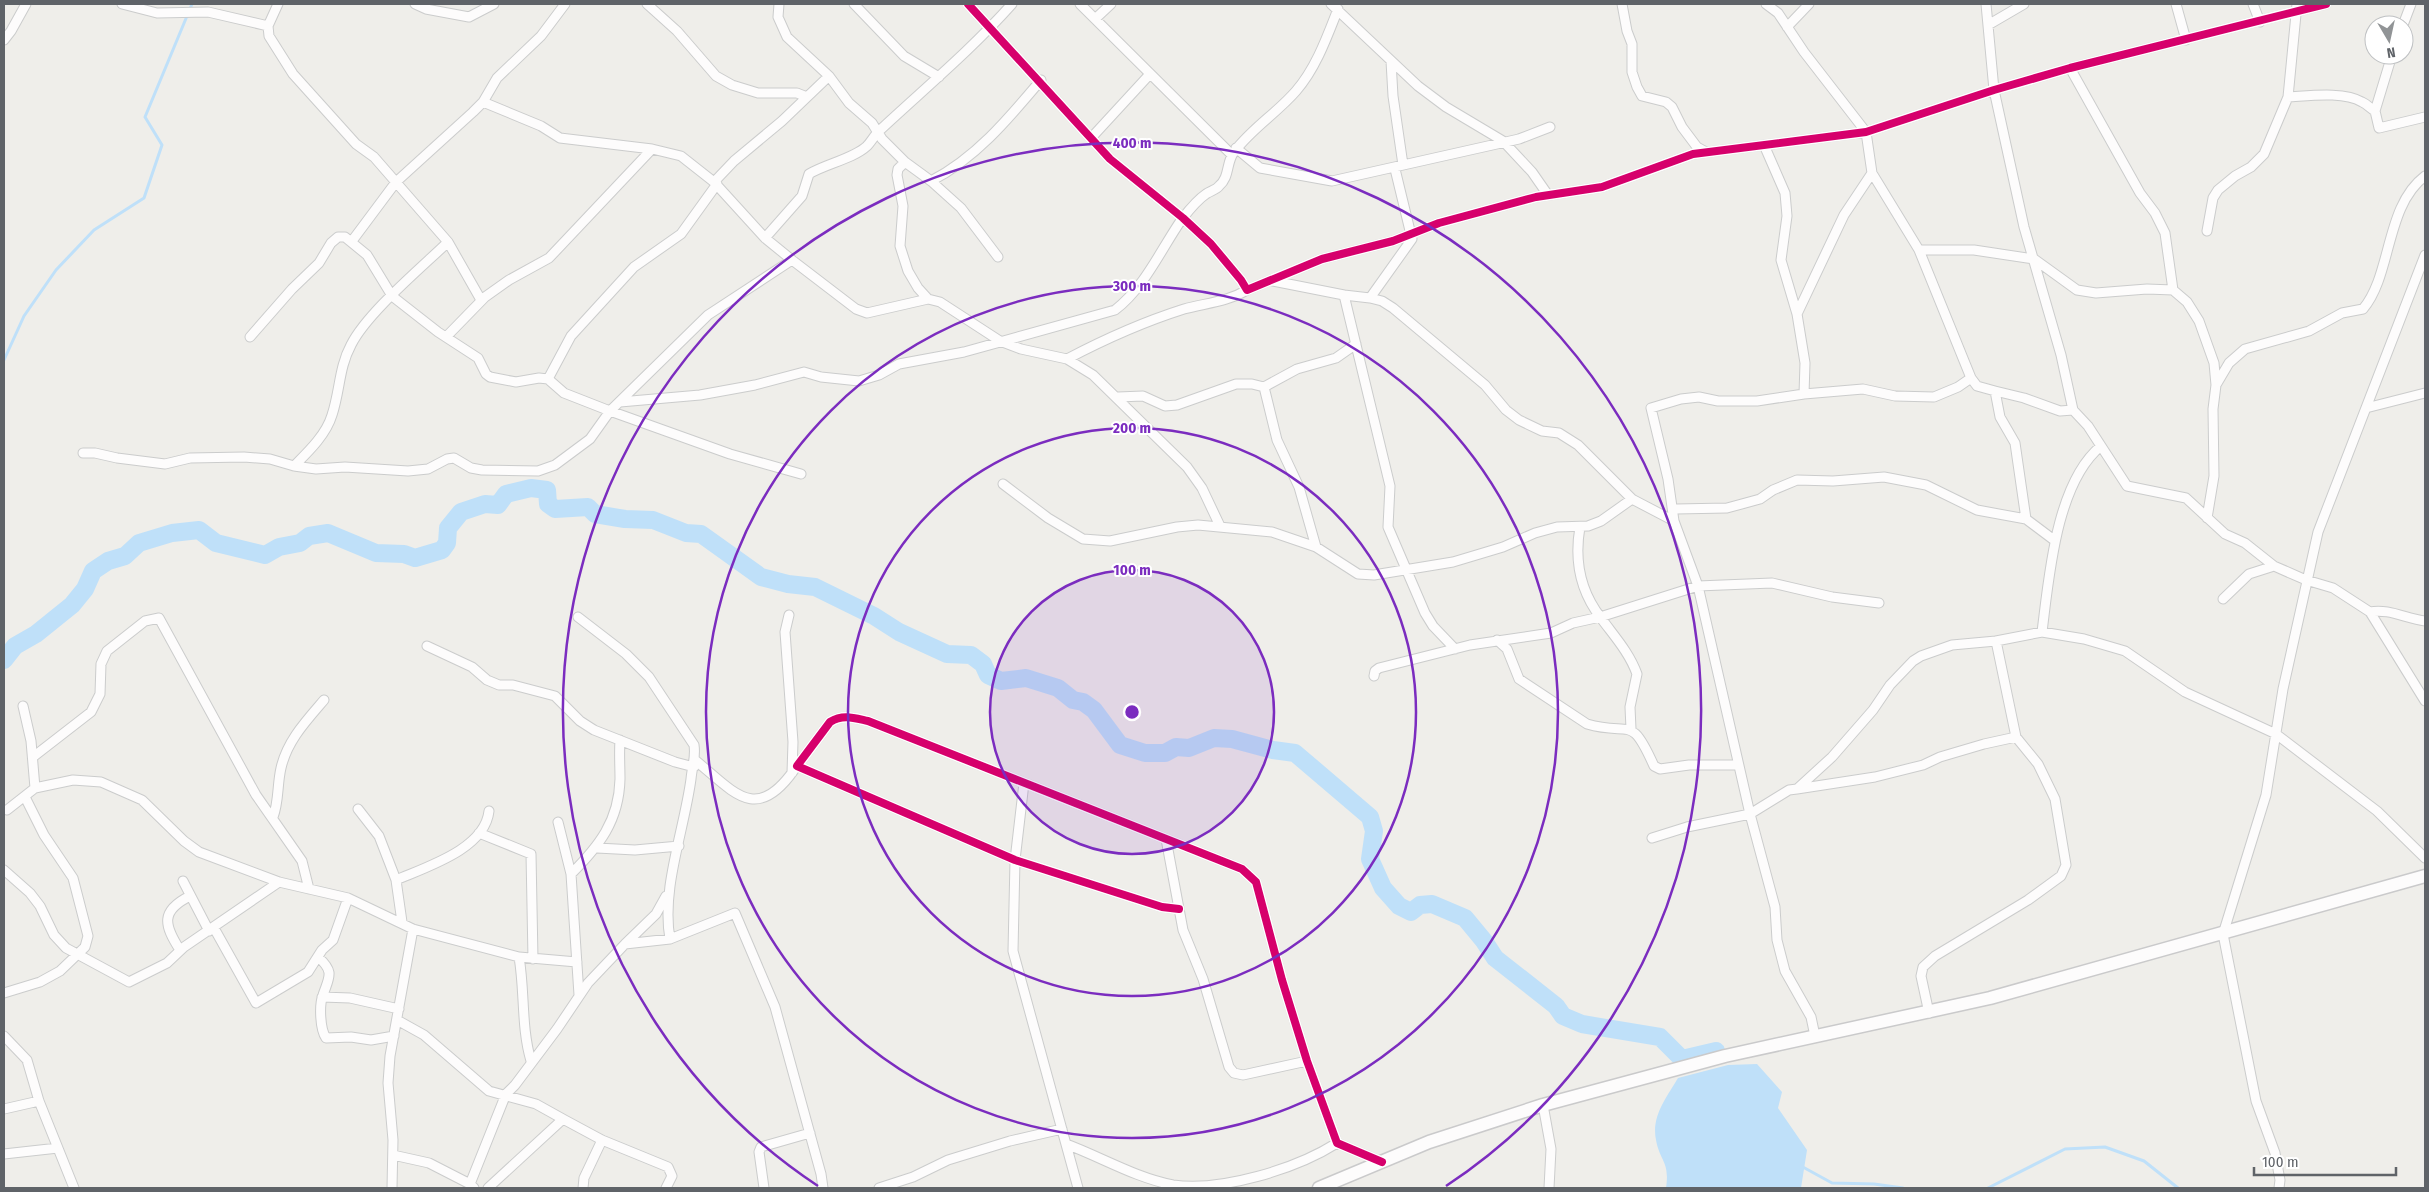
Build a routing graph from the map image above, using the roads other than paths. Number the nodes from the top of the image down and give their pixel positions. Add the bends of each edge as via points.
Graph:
1 (26, 4) edge
2 (122, 4) edge
3 (278, 4) edge
4 (415, 4) edge
5 (494, 4) edge
6 (565, 4) edge
7 (647, 4) edge
8 (779, 4) edge
9 (854, 4) edge
10 (968, 4) edge
11 (1012, 4) edge
12 (1080, 4) edge
13 (1111, 4) edge
14 (1622, 4) edge
15 (1766, 4) edge
16 (1809, 4) edge
17 (1986, 4) edge
18 (2024, 4) edge
19 (2176, 4) edge
20 (2253, 4) edge
21 (2326, 4) edge
22 (1334, 6) edge
23 (2297, 8) edge
24 (1095, 20) junction
25 (2260, 22) junction
26 (1988, 25) junction
27 (268, 26) junction
28 (991, 27) junction
29 (1787, 27) junction
30 (4, 40) edge
31 (2186, 40) junction
32 (1391, 61) junction
33 (2389, 65) edge
34 (2070, 68) junction
35 (1150, 74) junction
36 (829, 76) junction
37 (939, 77) junction
38 (1041, 80) junction
39 (1994, 90) junction
40 (807, 96) junction
41 (2288, 97) junction
42 (483, 102) junction
43 (2375, 111) junction
44 (2425, 118) edge
45 (1550, 127) dead end
46 (878, 132) junction
47 (1866, 132) junction
48 (1092, 137) junction
49 (1503, 142) junction
50 (1764, 145) junction
51 (652, 149) junction
52 (1234, 151) junction
53 (1706, 152) junction
54 (905, 162) junction
55 (1399, 167) junction
56 (1872, 173) junction
57 (2425, 176) edge
58 (931, 181) junction
59 (396, 182) junction
60 (716, 183) junction
61 (1548, 195) junction
62 (1183, 218) junction
63 (2207, 232) dead end
64 (1411, 234) junction
65 (765, 238) junction
66 (352, 241) junction
67 (448, 242) junction
68 (1919, 250) junction
69 (2425, 255) edge
70 (998, 257) dead end
71 (2034, 258) junction
72 (792, 260) junction
73 (1272, 281) junction
74 (1247, 290) junction
75 (2173, 290) junction
76 (1344, 295) junction
77 (392, 296) junction
78 (1370, 298) junction
79 (928, 299) junction
80 (481, 300) junction
81 (1797, 314) junction
82 (250, 337) dead end
83 (446, 337) junction
84 (1000, 341) junction
85 (1356, 344) junction
86 (1067, 359) junction
87 (1971, 378) junction
88 (548, 379) junction
89 (2216, 386) junction
90 (1264, 387) junction
91 (1995, 392) junction
92 (2425, 393) edge
93 (1804, 394) junction
94 (1118, 397) junction
95 (620, 402) junction
96 (2366, 408) junction
97 (2073, 410) junction
98 (610, 411) junction
99 (2101, 446) junction
100 (83, 453) dead end
101 (294, 466) junction
102 (800, 474) dead end
103 (1003, 484) dead end
104 (1632, 499) junction
105 (1672, 507) junction
106 (2207, 518) junction
107 (2026, 519) junction
108 (1674, 522) junction
109 (1220, 526) junction
110 (1580, 527) junction
111 (2054, 540) junction
112 (1316, 547) junction
113 (2274, 566) junction
114 (1407, 568) junction
115 (2306, 580) junction
116 (1698, 586) junction
117 (2223, 599) dead end
118 (1879, 603) dead end
119 (2370, 612) junction
120 (789, 615) dead end
121 (578, 617) dead end
122 (1600, 617) junction
123 (2425, 621) edge
124 (2042, 632) junction
125 (1497, 640) junction
126 (1996, 641) junction
127 (426, 646) dead end
128 (1455, 649) junction
129 (1374, 676) dead end
130 (324, 700) dead end
131 (2425, 701) edge
132 (23, 706) dead end
133 (1631, 729) junction
134 (2276, 734) junction
135 (2016, 737) junction
136 (620, 740) junction
137 (33, 757) junction
138 (694, 764) junction
139 (1738, 765) junction
140 (794, 769) junction
141 (1024, 783) junction
142 (35, 788) junction
143 (1797, 789) junction
144 (25, 797) junction
145 (358, 808) dead end
146 (7, 810) dead end
147 (489, 811) dead end
148 (1750, 814) junction
149 (272, 817) junction
150 (558, 822) dead end
151 (479, 832) junction
152 (1652, 838) dead end
153 (1166, 839) junction
154 (678, 846) junction
155 (597, 848) junction
156 (2425, 858) edge
157 (1016, 860) junction
158 (4, 870) edge
159 (571, 874) junction
160 (2425, 876) edge
161 (396, 880) junction
162 (183, 881) dead end
163 (279, 882) junction
164 (310, 889) junction
165 (668, 893) junction
166 (190, 896) junction
167 (348, 898) junction
168 (1179, 909) junction
169 (402, 922) junction
170 (211, 929) junction
171 (413, 929) junction
172 (2223, 934) junction
173 (670, 939) junction
174 (625, 944) junction
175 (180, 950) junction
176 (76, 956) junction
177 (318, 957) junction
178 (519, 958) junction
179 (533, 959) junction
180 (577, 962) junction
181 (4, 993) edge
182 (579, 995) junction
183 (322, 997) junction
184 (399, 1009) junction
185 (1929, 1013) junction
186 (397, 1020) junction
187 (4, 1036) edge
188 (394, 1036) junction
189 (1815, 1036) junction
190 (531, 1061) junction
191 (1307, 1061) junction
192 (506, 1094) junction
193 (39, 1101) junction
194 (1544, 1105) junction
195 (4, 1110) edge
196 (563, 1120) junction
197 (1062, 1128) junction
198 (810, 1132) junction
199 (602, 1140) junction
200 (1337, 1143) junction
201 (1066, 1144) junction
202 (58, 1148) junction
203 (4, 1154) edge
204 (393, 1156) junction
205 (1382, 1162) junction
206 (389, 1186) edge
207 (472, 1186) edge
208 (74, 1188) edge
209 (488, 1188) edge
210 (583, 1188) edge
211 (666, 1188) edge
212 (764, 1188) edge
213 (823, 1188) edge
214 (879, 1188) edge
215 (1078, 1188) edge
216 (1319, 1188) edge
217 (1549, 1188) edge
218 (2279, 1188) edge

1 - 30 street
2 - 27 street via 157,13 208,12
3 - 27 street
4 - 5 street via 469,17
6 - 42 street via 541,36 497,78
7 - 40 street via 716,76 758,93
8 - 36 street via 778,17 787,37
9 - 37 street via 904,56
10 - 28 street
11 - 28 street
12 - 24 street
13 - 24 street
14 - 53 street via 1632,44 1632,72 1642,96 1666,102 1672,107 1697,147
15 - 29 street via 1778,13
16 - 29 street
17 - 26 street
18 - 26 street
19 - 31 street
20 - 25 street
21 - 23 street
22 - 32 street
22 - 52 street via 1326,40 1297,90 1250,132
23 - 25 street
23 - 41 street
24 - 35 street
25 - 31 street
26 - 39 street
27 - 59 street via 269,36 293,74 356,144
28 - 37 street
28 - 38 street
29 - 47 street
31 - 34 street
32 - 49 street via 1446,107
32 - 55 street
33 - 43 street
34 - 39 street
34 - 75 street via 2162,226
35 - 48 street
35 - 52 street
36 - 40 street
36 - 46 street via 849,103
37 - 46 street
38 - 48 street
38 - 58 street via 962,164
39 - 47 street
39 - 71 street via 2024,227
40 - 60 street via 782,122 734,161
41 - 43 street via 2329,95 2362,101
41 - 63 street via 2264,154 2251,168 2218,190 2213,198
42 - 51 street via 541,126 560,138
42 - 59 street
43 - 44 street via 2379,128
45 - 49 street
46 - 54 street
46 - 65 street via 861,150 809,174 802,196
47 - 50 street
47 - 56 street
48 - 62 street via 1110,159
49 - 55 street
49 - 61 street via 1532,172
50 - 53 street
50 - 81 street via 1785,193 1787,216 1781,260
51 - 60 street via 682,156
51 - 80 street via 548,258
52 - 55 street via 1260,168 1316,180 1332,181
52 - 62 street via 1219,187 1205,194
53 - 61 street via 1602,187
54 - 58 street
54 - 79 street via 897,175 903,206 901,254 918,288
55 - 64 street
56 - 68 street
56 - 81 street via 1844,215
57 - 89 street via 2402,207 2375,293 2363,309 2342,313 2309,331 2245,350 2229,363
58 - 70 street via 961,208
59 - 66 street
59 - 67 street
60 - 65 street
60 - 88 street via 681,234 634,267 571,336
61 - 64 street via 1448,220
62 - 74 street via 1229,264
62 - 84 street via 1147,273 1124,303 1114,310
64 - 73 street via 1322,259
64 - 78 street via 1410,243
65 - 72 street
66 - 77 street via 367,255
66 - 82 street via 338,237 331,242 319,263 292,288
67 - 77 street
67 - 80 street
68 - 71 street via 1974,250
68 - 87 street
69 - 96 street
71 - 75 street via 2076,290 2096,293
71 - 97 street via 2062,355
72 - 79 street via 856,309 867,313
72 - 95 street via 708,315
73 - 74 street
73 - 76 street
74 - 86 street via 1130,328
75 - 89 street via 2187,302 2199,322 2214,363
76 - 78 street
76 - 85 street
77 - 83 street
77 - 101 street via 351,344 340,374 332,416 313,447
78 - 104 street via 1393,308 1484,385 1519,420 1559,433 1578,445
79 - 84 street via 940,302
80 - 83 street
81 - 93 street via 1805,363
83 - 88 street via 478,358 490,377 516,382
84 - 86 street
84 - 95 street via 964,352 900,364 859,381 804,372 700,395
85 - 90 street via 1336,358 1297,369
85 - 114 street via 1390,486 1388,527 1396,551
86 - 94 street via 1093,375
87 - 91 street via 1977,386
87 - 93 street via 1934,396 1895,396 1864,389
88 - 98 street via 564,393
89 - 106 street via 2214,476
90 - 94 street via 1236,384 1165,406 1143,396
90 - 112 street via 1277,440 1299,487
91 - 97 street via 2060,411
91 - 107 street via 1997,408 2015,443
92 - 96 street
93 - 105 street via 1757,401 1690,398 1651,408
94 - 109 street via 1187,466 1202,488
95 - 98 street
96 - 115 street via 2318,532
97 - 99 street
98 - 101 street via 590,439 556,464 538,470 482,470 454,458 428,469 408,471
98 - 102 street via 730,454
99 - 106 street via 2127,486 2186,498
99 - 111 street via 2090,455 2076,477
100 - 101 street via 165,464 190,458 270,458
103 - 109 street via 1048,518 1083,539 1110,541 1177,527
104 - 108 street
104 - 110 street via 1601,521
105 - 107 street via 1727,508 1760,499 1797,480 1884,477 1926,485 1977,510
105 - 108 street
106 - 113 street via 2225,534 2245,543
107 - 111 street
108 - 116 street
109 - 112 street via 1272,532
110 - 114 street via 1557,527 1453,562
110 - 122 street via 1576,549 1580,576 1587,598
111 - 124 street
112 - 114 street via 1358,574 1374,575
113 - 115 street
113 - 117 street via 2249,574
114 - 128 street via 1425,613
115 - 119 street via 2334,588
115 - 134 street
116 - 118 street via 1772,583 1832,597
116 - 122 street
116 - 139 street
119 - 123 street via 2381,610
119 - 131 street
120 - 140 street via 785,632
121 - 138 street via 626,654 649,677 694,745
122 - 125 street via 1538,636
122 - 133 street via 1622,646 1637,674 1630,707
124 - 126 street
124 - 134 street via 2084,639 2125,651 2185,692
125 - 128 street
125 - 133 street via 1507,649 1516,673 1524,683 1586,724
126 - 135 street
126 - 143 street via 1952,645 1913,661 1832,757
127 - 136 street via 472,667 499,685 513,685 555,696 580,721
128 - 129 street via 1379,668
130 - 149 street via 292,740 281,767 276,810
132 - 137 street
133 - 139 street via 1639,736 1654,766 1660,769 1689,764
134 - 156 street via 2377,811
134 - 172 street via 2266,795
135 - 143 street via 1875,777
135 - 185 street via 2038,764 2055,799 2066,865 2060,876 2028,900 1923,967 1921,976
136 - 138 street via 674,762
136 - 155 street via 617,798 609,828
137 - 142 street
137 - 149 street via 91,712 100,694 101,664 107,652 144,621 159,618 256,795
138 - 140 street via 749,800 759,800 776,791
138 - 154 street
139 - 148 street
140 - 141 street via 830,722 844,716 868,721
140 - 157 street
141 - 153 street
141 - 157 street
142 - 144 street
142 - 163 street via 73,780 108,784 142,800 199,852
143 - 148 street via 1789,790
144 - 146 street
144 - 176 street via 44,835 73,878 88,936 85,947
145 - 161 street via 380,836
147 - 151 street via 488,821
148 - 152 street
148 - 189 street via 1775,907 1777,940 1786,971 1811,1016
149 - 164 street via 302,861
150 - 159 street
151 - 161 street via 461,851
151 - 179 street via 515,849 530,852
153 - 168 street
153 - 191 street via 1242,869 1256,882
154 - 155 street via 625,851
154 - 165 street
155 - 159 street
157 - 168 street via 1162,907
157 - 197 street via 1013,951
158 - 176 street via 30,894 40,906 54,935
159 - 180 street
160 - 172 street
161 - 169 street
162 - 166 street
163 - 164 street
163 - 170 street
164 - 167 street
165 - 173 street via 666,918
165 - 174 street via 656,914
166 - 170 street
166 - 175 street via 169,912 166,923
167 - 169 street
167 - 177 street via 333,940
168 - 191 street via 1182,930 1202,979 1229,1067 1234,1073 1243,1075
169 - 171 street
170 - 175 street
170 - 177 street via 256,1003 308,972
171 - 178 street
171 - 184 street
172 - 185 street
172 - 218 street via 2256,1101 2275,1153
173 - 174 street
173 - 198 street via 736,913 775,1007
174 - 182 street
175 - 176 street via 167,963 129,982
176 - 181 street via 46,980
177 - 183 street via 326,964 330,979
178 - 179 street
178 - 190 street via 524,988 524,1024
179 - 180 street
180 - 182 street
182 - 190 street
183 - 184 street via 350,998
183 - 188 street via 326,1038 351,1036 371,1040
184 - 186 street
185 - 189 street
186 - 188 street
186 - 192 street via 424,1035 483,1087
187 - 193 street via 27,1060
188 - 204 street via 388,1083
189 - 194 street via 1725,1056
190 - 192 street
191 - 200 street
192 - 196 street via 536,1104
192 - 207 street
193 - 195 street
193 - 202 street
194 - 205 street via 1437,1138
194 - 217 street via 1551,1149
196 - 199 street
196 - 209 street
197 - 201 street
197 - 214 street via 948,1160 913,1177
198 - 212 street via 761,1147
198 - 213 street
199 - 210 street via 584,1178
199 - 211 street via 668,1167 672,1176
200 - 201 street via 1316,1156 1271,1173 1220,1184 1187,1186 1153,1179
200 - 205 street
201 - 215 street
202 - 203 street
202 - 208 street
204 - 206 street
204 - 207 street via 429,1163
205 - 216 street

